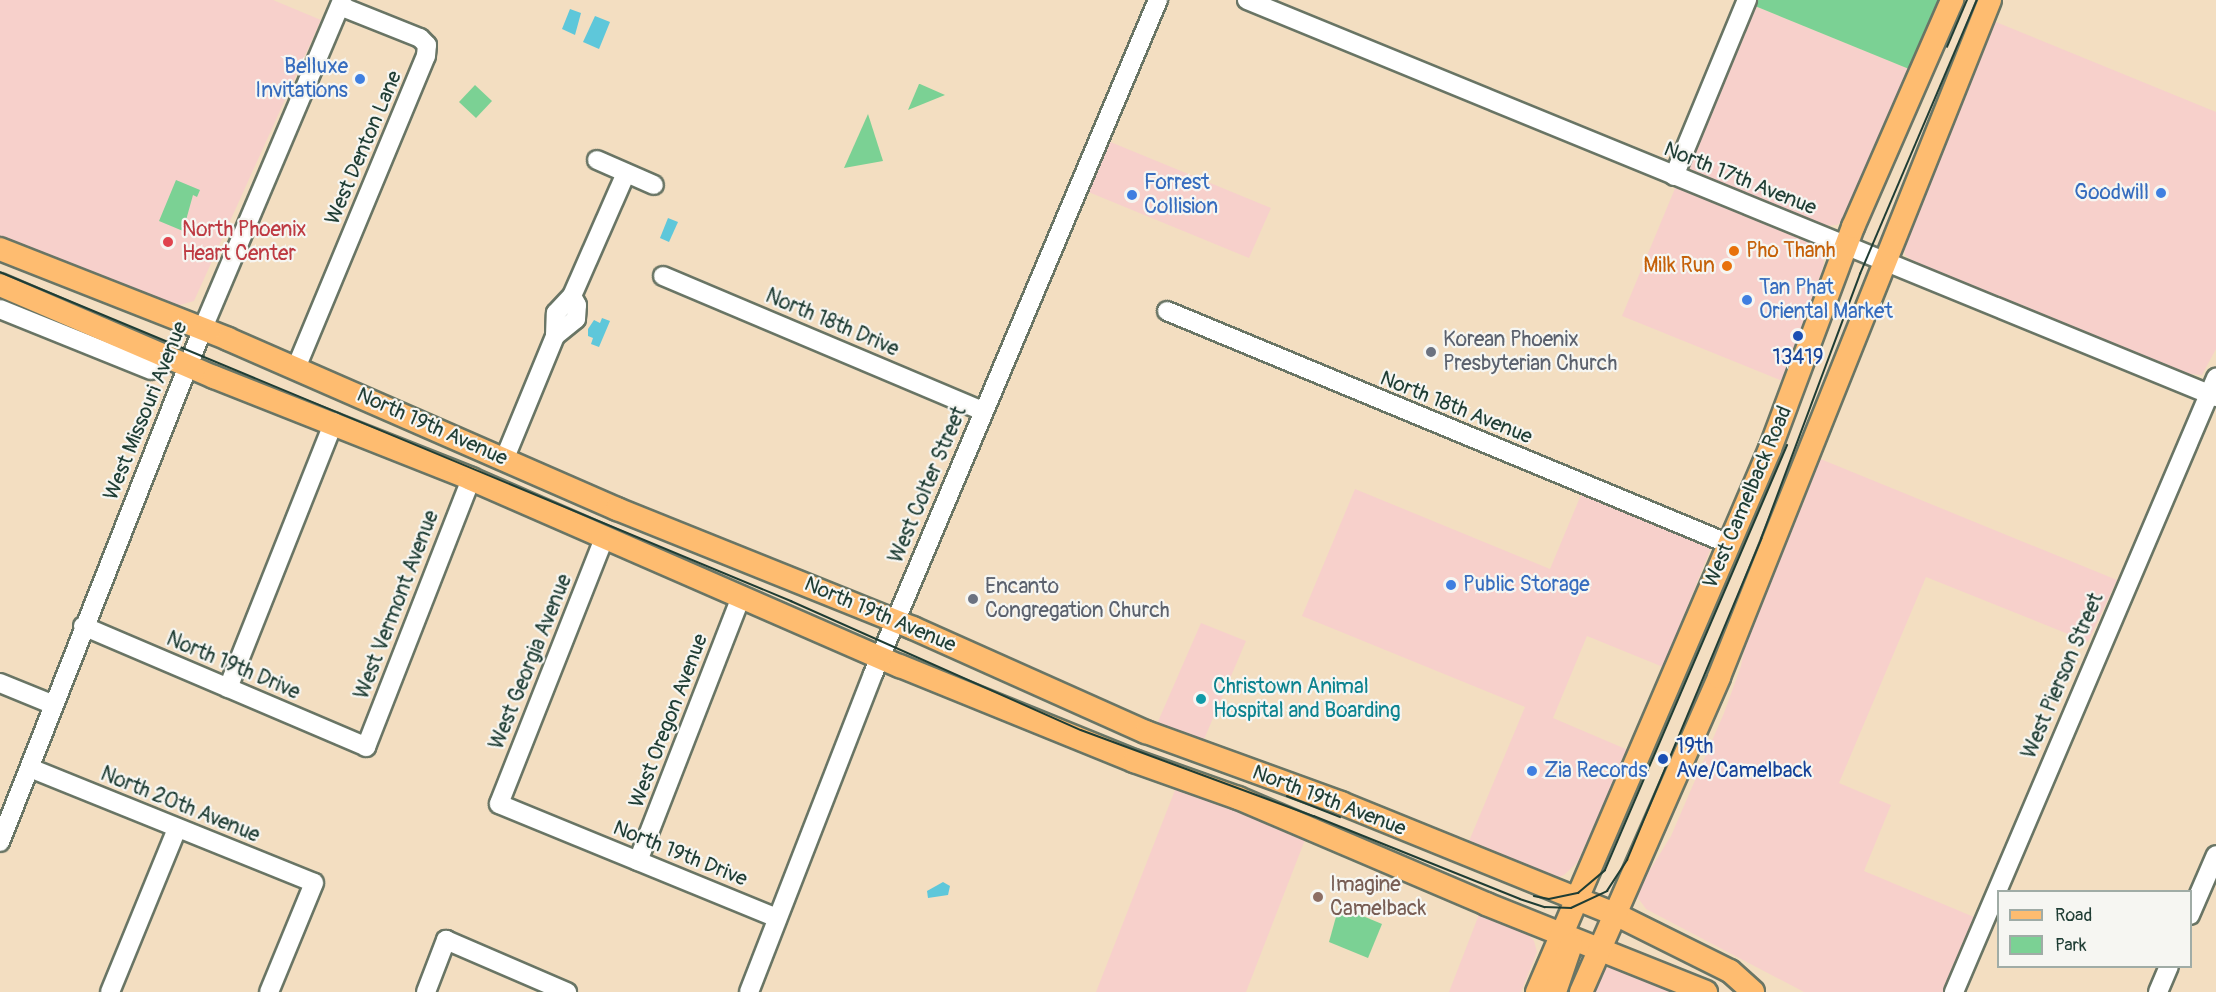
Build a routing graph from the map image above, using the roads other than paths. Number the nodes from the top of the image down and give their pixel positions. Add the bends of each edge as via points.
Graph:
1 (1158, 0) edge
2 (1248, 0) edge
3 (1747, 0) edge
4 (1952, 0) edge
5 (1990, 0) edge
6 (341, 3) edge
7 (597, 160) dead end
8 (626, 172) junction
9 (1674, 176) junction
10 (654, 185) dead end
11 (1845, 246) junction
12 (0, 249) edge
13 (1884, 262) junction
14 (663, 276) dead end
15 (0, 285) edge
16 (0, 309) edge
17 (1167, 312) dead end
18 (203, 328) junction
19 (188, 366) junction
20 (296, 368) junction
21 (151, 370) dead end
22 (2214, 390) edge
23 (983, 411) junction
24 (334, 422) junction
25 (504, 460) junction
26 (471, 479) junction
27 (605, 536) junction
28 (1729, 544) junction
29 (741, 597) junction
30 (896, 621) junction
31 (83, 626) junction
32 (880, 657) junction
33 (0, 683) edge
34 (228, 688) junction
35 (54, 705) junction
36 (366, 747) joint
37 (30, 768) junction
38 (499, 804) joint
39 (177, 829) junction
40 (0, 842) edge
41 (2216, 855) edge
42 (638, 861) junction
43 (1998, 890) edge
44 (1997, 892) edge
45 (2192, 910) edge
46 (1617, 915) junction
47 (777, 918) junction
48 (1566, 928) junction
49 (1603, 946) junction
50 (2168, 968) edge
51 (110, 992) edge
52 (269, 992) edge
53 (426, 992) edge
54 (567, 992) edge
55 (749, 992) edge
56 (1537, 992) edge
57 (1555, 992) edge
58 (1581, 992) edge
59 (1706, 992) edge
60 (1742, 992) edge
61 (1753, 992) edge
62 (1954, 992) edge
63 (2158, 992) edge

1 - 23 street, West Colter Street
2 - 9 street, North 17th Avenue
3 - 9 street
4 - 11 main road, West Camelback Road
5 - 13 main road, West Camelback Road
6 - 18 street, West Missouri Avenue
6 - 20 street, West Denton Lane via 420,38 427,45 426,56
7 - 8 street
8 - 10 street
8 - 25 street via 572,296 577,305 576,319 555,336
9 - 11 street, North 17th Avenue
11 - 13 street, North 17th Avenue
11 - 28 main road, West Camelback Road via 1770,449
12 - 18 main road, North 19th Avenue
13 - 22 street, North 17th Avenue
13 - 46 main road, West Camelback Road via 1767,559
14 - 23 street, North 18th Drive
15 - 19 main road, North 19th Avenue
16 - 21 street
17 - 28 street, North 18th Avenue
18 - 19 street, West Missouri Avenue
18 - 20 main road, North 19th Avenue
19 - 24 main road, North 19th Avenue
19 - 31 street, West Missouri Avenue
20 - 25 main road, North 19th Avenue
22 - 43 street, West Pierson Street
23 - 30 street, West Colter Street
24 - 26 main road, North 19th Avenue
24 - 34 street
25 - 30 main road, North 19th Avenue
26 - 27 main road, North 19th Avenue
26 - 36 street, West Vermont Avenue
27 - 29 main road, North 19th Avenue
27 - 38 street, West Georgia Avenue
28 - 48 main road, West Camelback Road
29 - 32 main road, North 19th Avenue
29 - 42 street, West Oregon Avenue
30 - 32 street, West Colter Street
30 - 48 main road, North 19th Avenue via 1146,732 1341,803 1552,890
31 - 34 street, North 19th Drive
31 - 35 street, West Missouri Avenue
32 - 47 street, West Colter Street
32 - 48 main road, North 19th Avenue via 1098,747 1246,801
33 - 35 street
34 - 36 street, North 19th Drive
35 - 37 street, West Missouri Avenue
37 - 39 street, North 20th Avenue
37 - 40 street, West Missouri Avenue
38 - 42 street, North 19th Drive
39 - 51 street
39 - 52 street, North 20th Avenue via 314,883
41 - 45 street
42 - 47 street, North 19th Drive
44 - 62 street, West Pierson Street
46 - 48 main road, North 19th Avenue
46 - 49 main road, West Camelback Road
46 - 61 main road, North 19th Avenue via 1730,970
47 - 55 street, West Colter Street
48 - 49 main road, North 19th Avenue
48 - 56 main road, West Camelback Road
48 - 57 main road
49 - 58 main road, West Camelback Road
49 - 59 main road, North 19th Avenue
49 - 60 main road
50 - 63 street
53 - 54 street via 446,940

